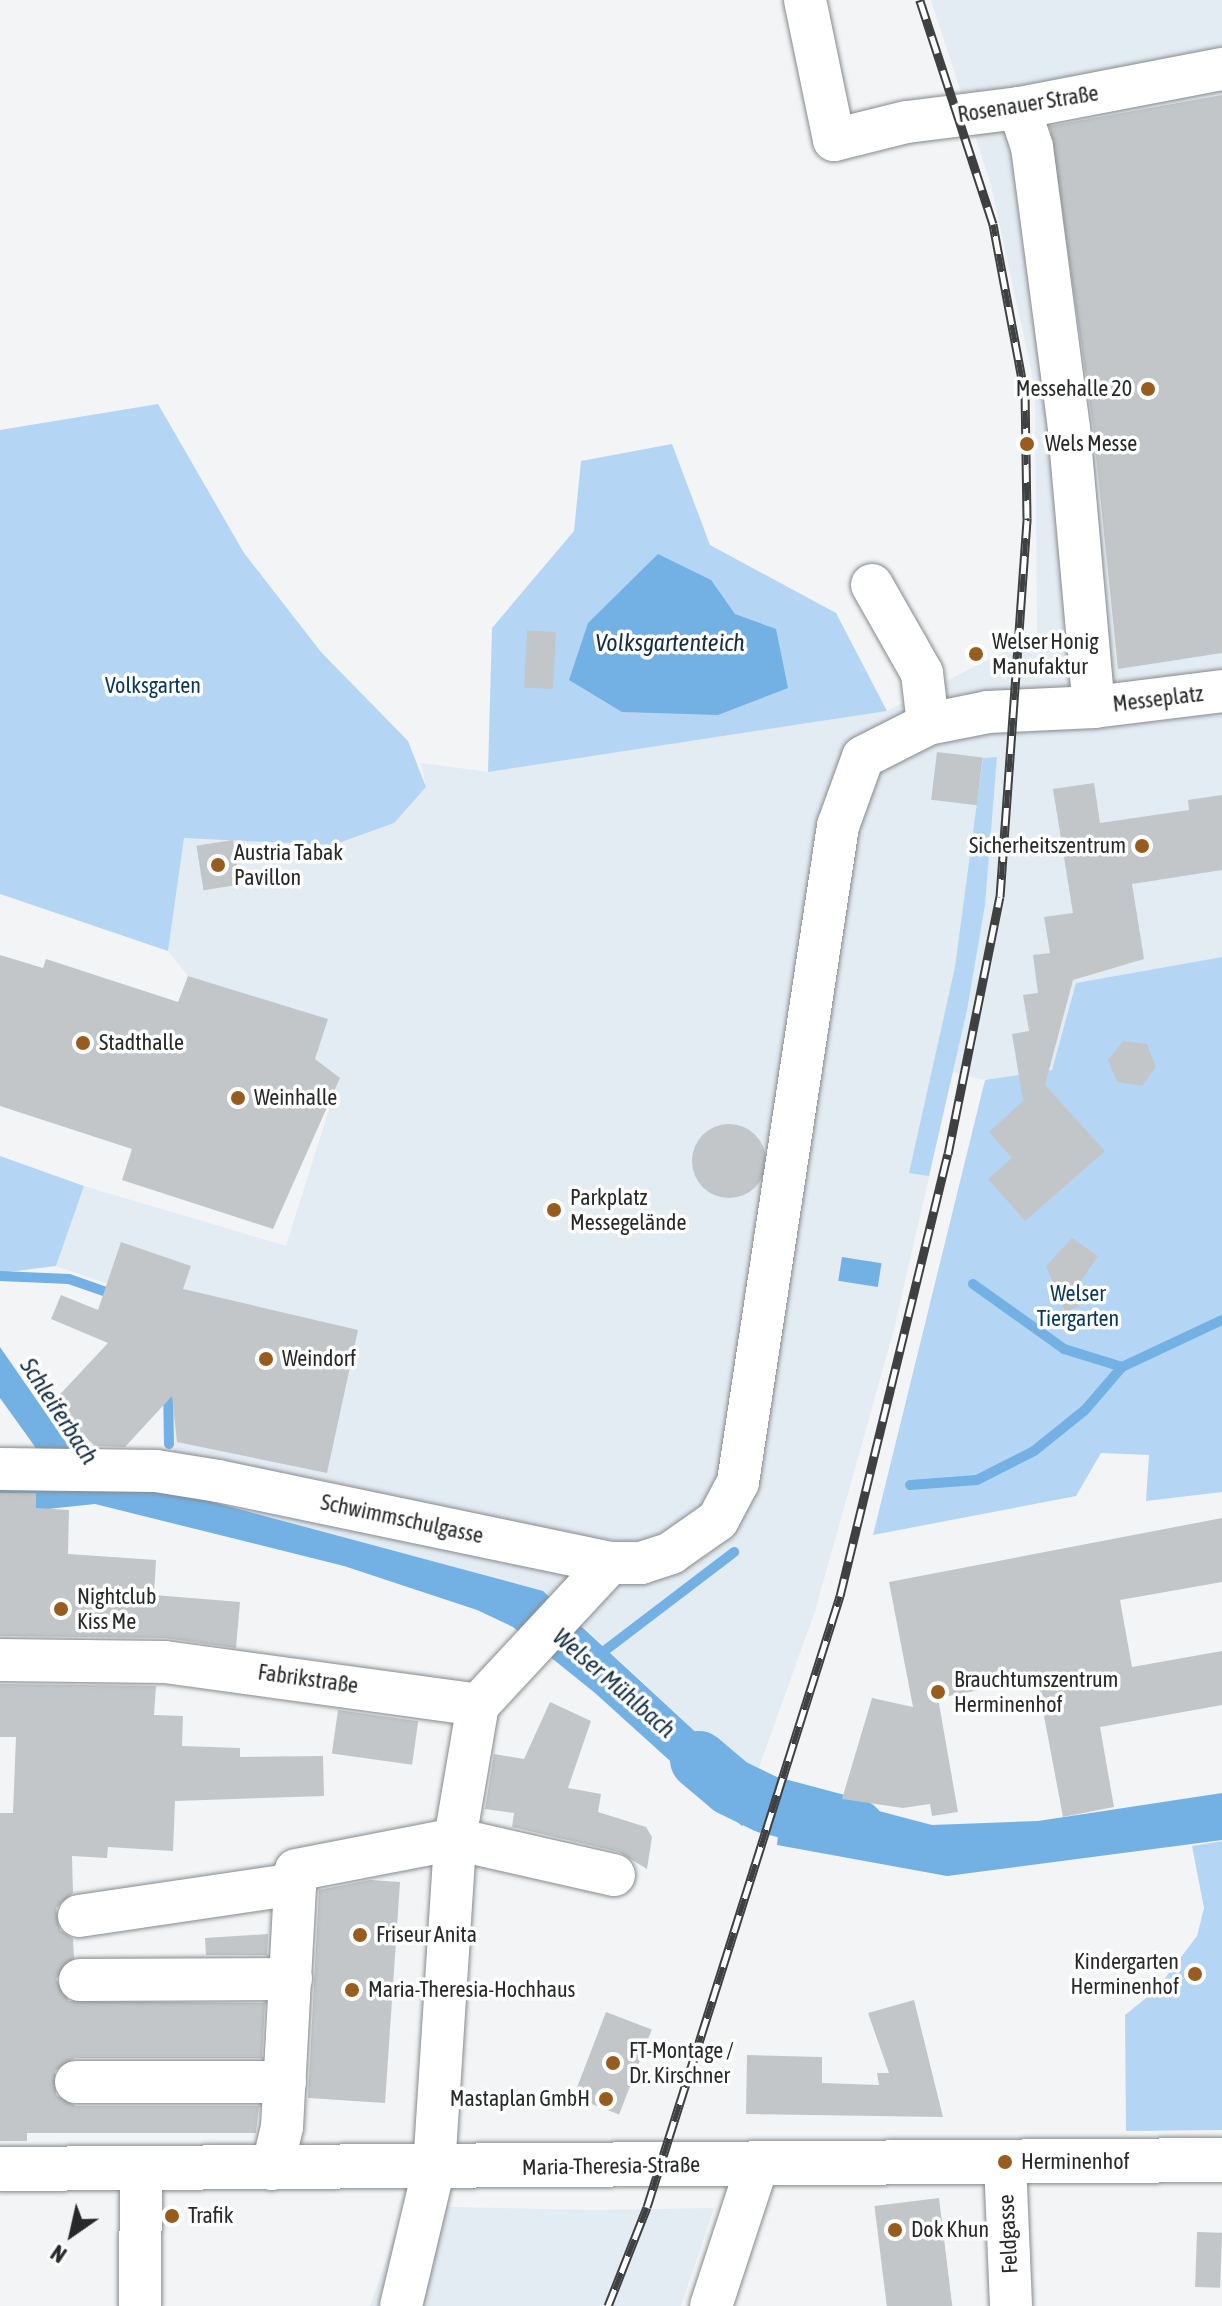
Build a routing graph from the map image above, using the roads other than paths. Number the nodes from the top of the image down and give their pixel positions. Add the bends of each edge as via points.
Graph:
1 (805, 0) edge
2 (1222, 69) edge
3 (1019, 108) junction
4 (872, 585) dead end
5 (1222, 691) edge
6 (1094, 707) junction
7 (928, 724) junction
8 (754, 1396) joint
9 (16, 1468) edge
10 (610, 1563) junction
11 (0, 1660) edge
12 (478, 1705) junction
13 (455, 1839) junction
14 (614, 1875) dead end
15 (296, 1884) junction
16 (79, 1916) dead end
17 (291, 1979) junction
18 (80, 1980) dead end
19 (76, 2082) dead end
20 (285, 2082) junction
21 (1222, 2160) edge
22 (1005, 2162) junction
23 (758, 2163) junction
24 (434, 2168) junction
25 (0, 2169) edge
26 (141, 2169) junction
27 (272, 2169) junction
28 (140, 2306) edge
29 (401, 2306) edge
30 (711, 2306) edge
31 (1011, 2306) edge

1 - 3 street, Rosenauer Straße via 834,140 907,122
2 - 3 street, Rosenauer Straße
3 - 6 street via 1032,147 1069,429
4 - 7 street via 922,673
5 - 6 street, Messeplatz
6 - 7 street, Messeplatz via 988,712
7 - 8 street, Messeplatz via 863,757 838,826
8 - 10 street, Schwimmschulgasse via 738,1482 718,1520 671,1553 641,1563
9 - 10 street, Schwimmschulgasse via 99,1468 218,1481
10 - 12 street
11 - 12 street, Fabrikstraße via 165,1662
12 - 13 street
13 - 14 street
13 - 15 street via 296,1870
13 - 24 street
15 - 16 street
15 - 17 street
17 - 18 street
17 - 20 street
19 - 20 street
20 - 27 street
21 - 22 main road, Maria-Theresia-Straße
22 - 23 main road, Maria-Theresia-Straße
22 - 31 street, Feldgasse
23 - 24 main road, Maria-Theresia-Straße
23 - 30 street
24 - 27 main road, Maria-Theresia-Straße
24 - 29 street
25 - 26 main road, Maria-Theresia-Straße
26 - 27 main road, Maria-Theresia-Straße
26 - 28 street

